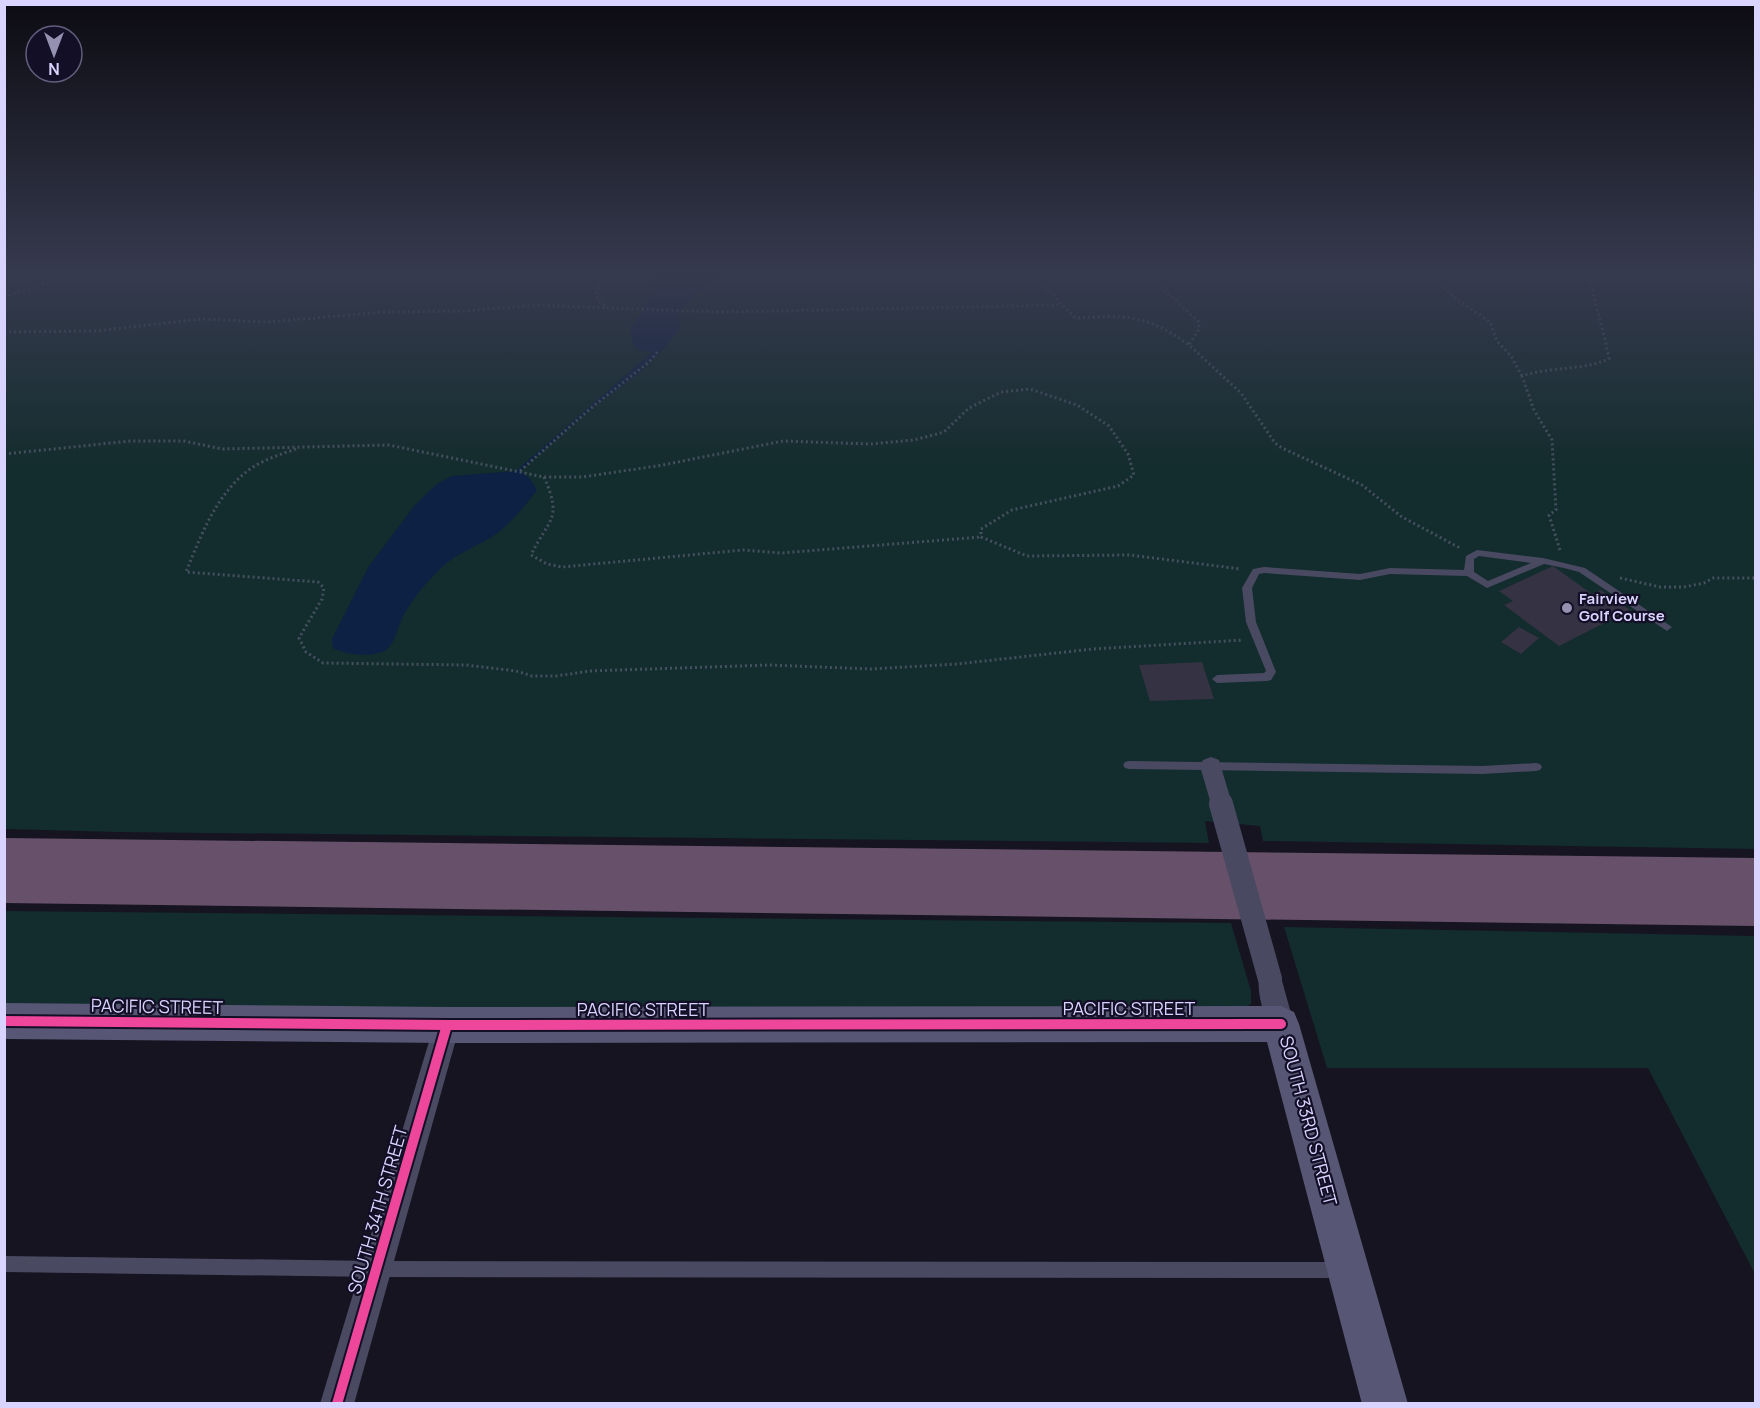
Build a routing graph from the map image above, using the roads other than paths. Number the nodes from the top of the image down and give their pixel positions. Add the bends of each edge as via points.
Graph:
1 (1543, 561) junction
2 (1469, 573) junction
3 (1667, 627) dead end
4 (1217, 679) dead end
5 (1129, 765) dead end
6 (1211, 766) junction
7 (1536, 767) dead end
8 (4, 854) edge
9 (1755, 875) edge
10 (4, 886) edge
11 (1755, 909) edge
12 (4, 1021) edge
13 (1281, 1024) junction
14 (447, 1025) junction
15 (4, 1264) edge
16 (376, 1269) junction
17 (1348, 1270) junction
18 (336, 1404) edge
19 (1385, 1404) edge

1 - 2 lane via 1486,585
1 - 2 lane via 1489,553 1469,558
1 - 3 lane via 1582,570
2 - 4 lane via 1390,571 1360,577 1256,571 1247,588 1251,622 1271,672 1267,677
5 - 6 lane
6 - 7 lane via 1482,770
6 - 13 street, SOUTH 33RD STREET, bridge
8 - 9 highway
10 - 11 highway
12 - 14 street, PACIFIC STREET
13 - 14 street, PACIFIC STREET
13 - 17 street, SOUTH 33RD STREET
14 - 16 street, SOUTH 34TH STREET
15 - 16 lane
16 - 17 lane
16 - 18 street, SOUTH 34TH STREET
17 - 19 street, SOUTH 33RD STREET

